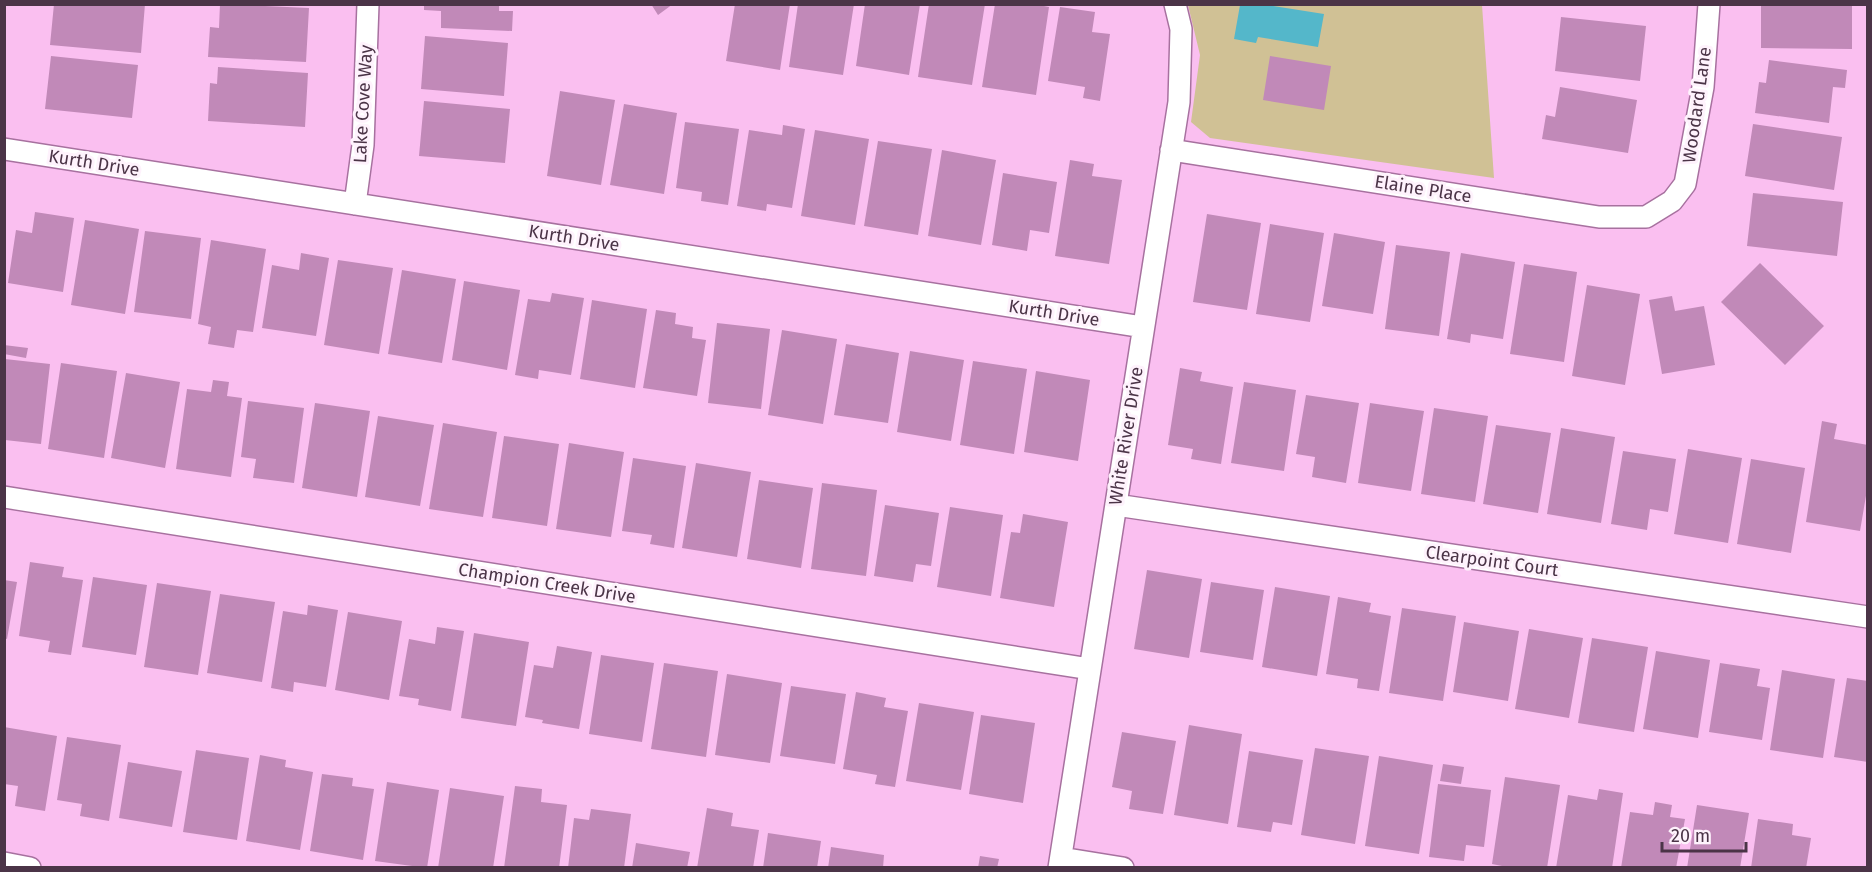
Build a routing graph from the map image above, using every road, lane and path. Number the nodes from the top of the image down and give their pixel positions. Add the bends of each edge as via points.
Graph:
1 (368, 4) edge
2 (1175, 4) edge
3 (1709, 4) edge
4 (4, 149) edge
5 (1171, 150) junction
6 (1672, 201) joint
7 (355, 204) junction
8 (1143, 327) junction
9 (4, 497) edge
10 (1116, 505) junction
11 (1868, 617) edge
12 (1090, 669) junction
13 (1060, 862) edge
14 (4, 863) edge
15 (30, 867) edge
16 (1123, 867) edge

1 - 7 street, Lake Cove Way via 363,145
2 - 5 street, White River Drive via 1181,39 1179,102
3 - 6 street, Woodard Lane via 1703,87 1685,184
4 - 7 street, Kurth Drive
5 - 6 street, Elaine Place via 1599,217 1646,217
5 - 8 street, White River Drive
7 - 8 street, Kurth Drive
8 - 10 street, White River Drive
9 - 12 street, Champion Creek Drive
10 - 11 street, Clearpoint Court
10 - 12 street, White River Drive
12 - 13 street, White River Drive
13 - 16 street
14 - 15 street

